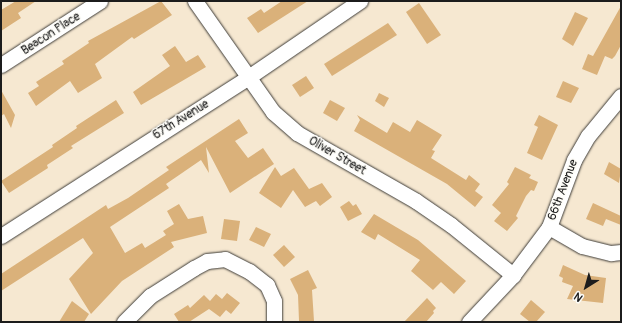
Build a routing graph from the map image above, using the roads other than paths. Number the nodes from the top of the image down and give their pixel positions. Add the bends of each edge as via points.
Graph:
1 (100, 1) edge
2 (195, 1) edge
3 (360, 1) edge
4 (1, 66) edge
5 (247, 78) junction
6 (621, 96) edge
7 (549, 227) junction
8 (1, 236) edge
9 (621, 252) edge
10 (513, 275) junction
11 (124, 322) edge
12 (274, 322) edge
13 (469, 322) edge

1 - 4 street, Beacon Place
2 - 5 street, Oliver Street
3 - 5 street, 67th Avenue
5 - 8 street, 67th Avenue
5 - 10 street, Oliver Street via 272,112 297,133 416,201 451,225
6 - 7 street, 66th Avenue via 588,136 574,160
7 - 9 street, 66th Avenue via 582,246 611,253
7 - 10 street, 66th Avenue
10 - 13 street, 66th Avenue
11 - 12 street via 150,296 194,268 207,261 225,259 250,271 267,285 274,301

